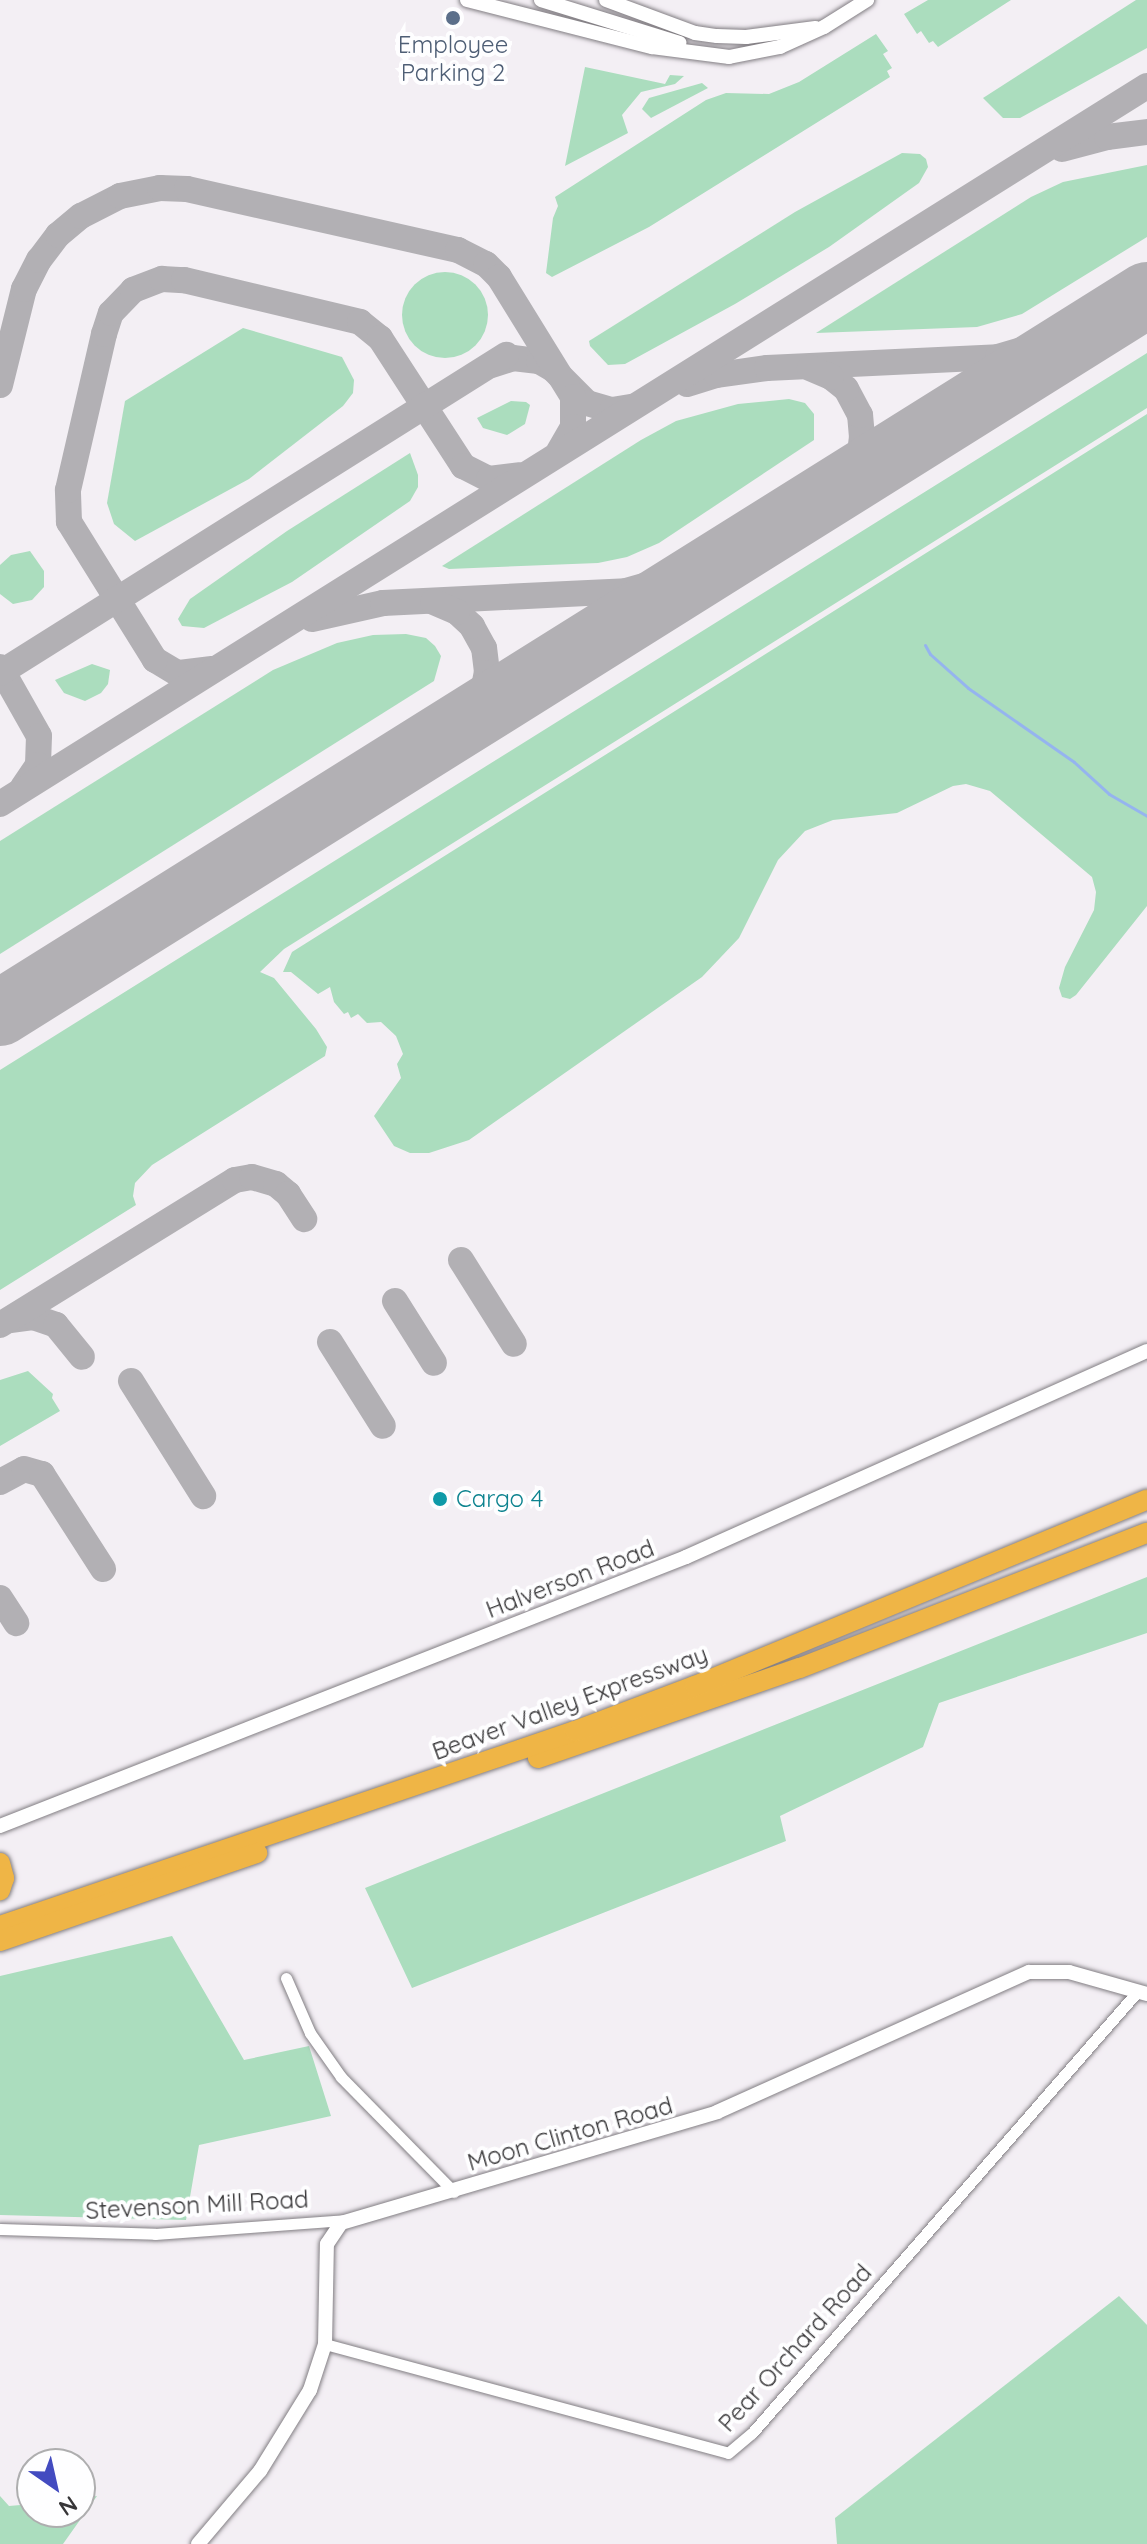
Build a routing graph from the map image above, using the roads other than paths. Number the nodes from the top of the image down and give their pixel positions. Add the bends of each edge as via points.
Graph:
1 (467, 0) edge
2 (541, 0) edge
3 (606, 0) edge
4 (867, 0) edge
5 (824, 27) junction
6 (751, 52) junction
7 (1147, 1351) edge
8 (1147, 1490) edge
9 (1147, 1500) edge
10 (1147, 1533) edge
11 (1147, 1547) edge
12 (930, 1592) junction
13 (972, 1603) junction
14 (0, 1826) edge
15 (0, 1863) edge
16 (0, 1890) edge
17 (0, 1926) edge
18 (0, 1941) edge
19 (286, 1978) dead end
20 (1142, 1993) edge
21 (454, 2192) junction
22 (348, 2220) junction
23 (0, 2229) edge
24 (325, 2344) junction
25 (198, 2544) edge

1 - 6 street via 695,55
2 - 6 street via 687,45
3 - 5 street via 717,36
4 - 5 street
5 - 6 street via 780,47
7 - 14 street, Halverson Road via 723,1542
8 - 12 highway
9 - 12 highway, Beaver Valley Expressway
10 - 13 highway, Beaver Valley Expressway
11 - 13 highway
12 - 17 highway, Beaver Valley Expressway via 575,1731
13 - 18 highway, Beaver Valley Expressway via 635,1726
15 - 16 highway
19 - 21 street via 310,2033 341,2077
20 - 21 street, Moon Clinton Road via 1069,1972 1029,1972 717,2112
20 - 24 street, Pear Orchard Road via 752,2433 728,2453
21 - 22 street, Moon Clinton Road
22 - 23 street, Stevenson Mill Road via 155,2234
22 - 24 street via 327,2244
24 - 25 street via 296,2416 260,2471

